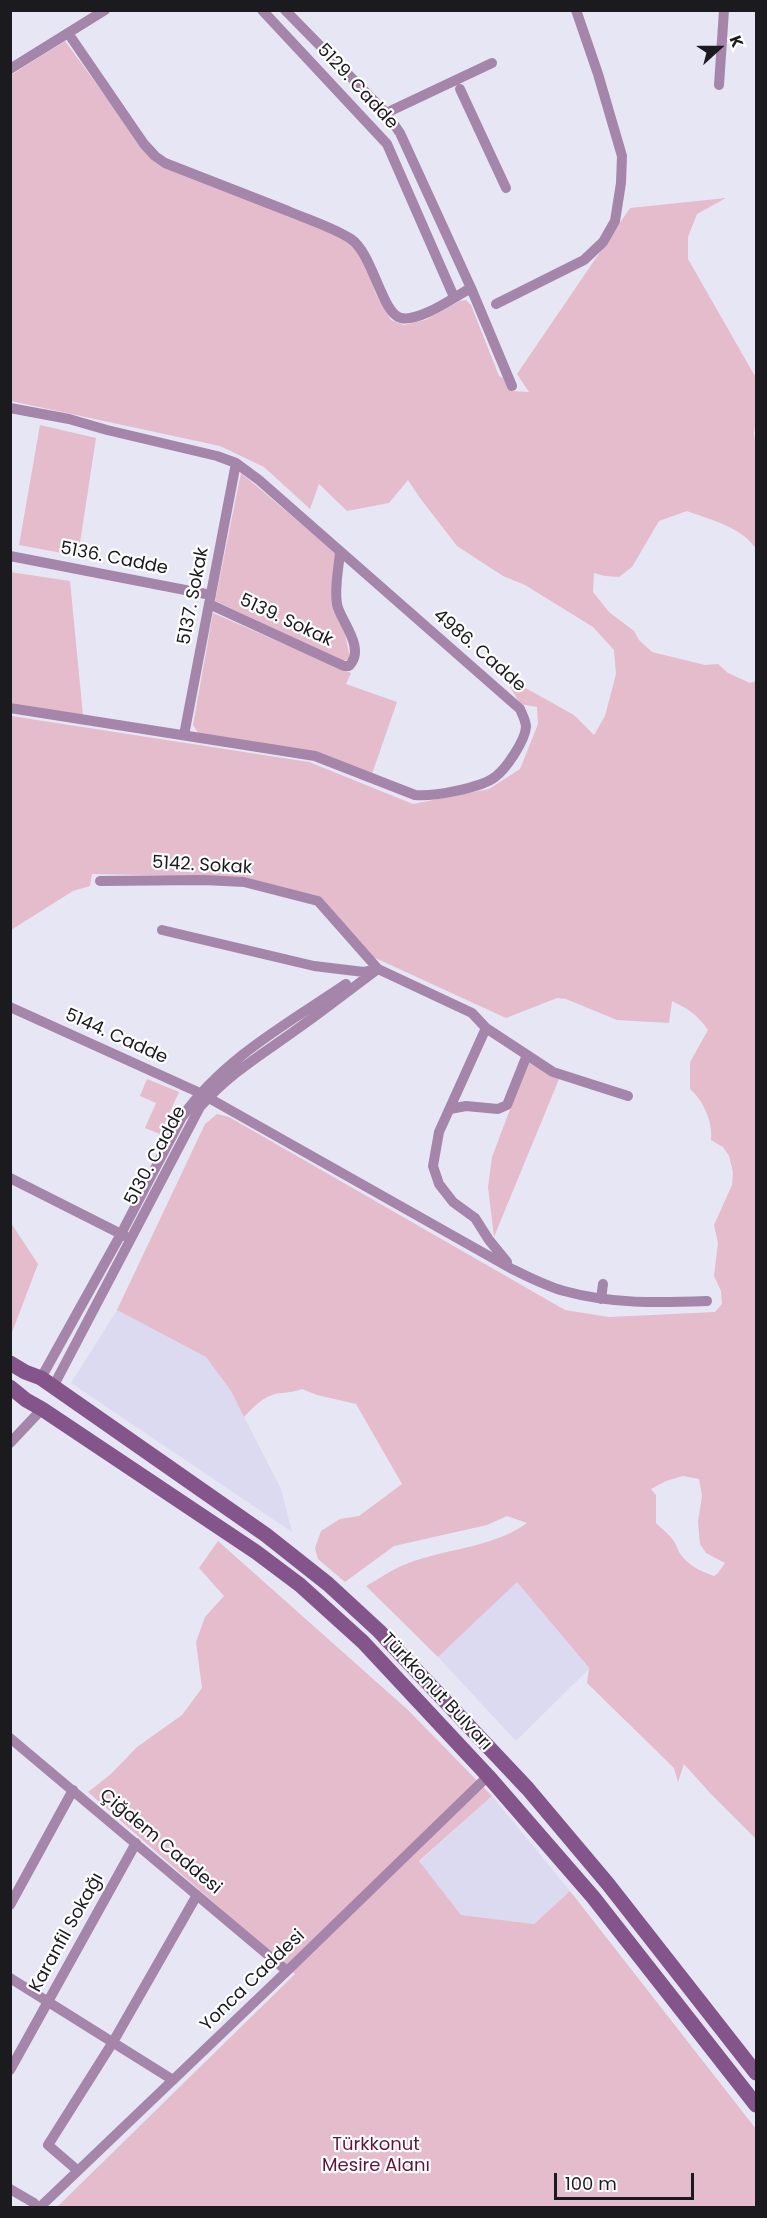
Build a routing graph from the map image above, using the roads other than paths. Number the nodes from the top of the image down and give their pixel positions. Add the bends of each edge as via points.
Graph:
1 (105, 10) edge
2 (262, 10) edge
3 (285, 10) edge
4 (576, 10) edge
5 (724, 10) edge
6 (68, 33) junction
7 (492, 63) dead end
8 (10, 69) edge
9 (719, 85) dead end
10 (460, 89) dead end
11 (386, 113) junction
12 (506, 188) dead end
13 (471, 288) junction
14 (454, 297) junction
15 (496, 304) dead end
16 (512, 386) dead end
17 (10, 408) edge
18 (236, 463) junction
19 (340, 551) junction
20 (10, 556) edge
21 (210, 599) junction
22 (10, 708) edge
23 (184, 735) junction
24 (100, 881) dead end
25 (162, 930) dead end
26 (378, 969) junction
27 (364, 972) junction
28 (10, 1007) edge
29 (486, 1028) junction
30 (526, 1055) junction
31 (204, 1095) junction
32 (628, 1096) dead end
33 (450, 1109) junction
34 (10, 1178) edge
35 (126, 1237) junction
36 (512, 1269) junction
37 (603, 1284) dead end
38 (601, 1299) junction
39 (707, 1301) dead end
40 (10, 1363) edge
41 (25, 1372) junction
42 (47, 1382) junction
43 (11, 1390) edge
44 (42, 1409) junction
45 (10, 1443) edge
46 (10, 1738) edge
47 (488, 1776) junction
48 (72, 1790) junction
49 (136, 1842) junction
50 (197, 1895) junction
51 (10, 1905) edge
52 (287, 1971) junction
53 (10, 1978) edge
54 (48, 2001) junction
55 (113, 2042) junction
56 (10, 2070) edge
57 (756, 2073) edge
58 (173, 2080) junction
59 (756, 2105) edge
60 (77, 2170) junction
61 (10, 2189) edge
62 (38, 2208) edge

1 - 6 street
2 - 14 street, 5129. Cadde via 387,144
3 - 11 street, 5129. Cadde
4 - 15 street via 622,156 615,221 603,242 584,260
5 - 9 street
6 - 8 street
6 - 14 street via 144,144 165,163 351,239 365,254 397,317 419,316
7 - 11 street
10 - 12 street
11 - 13 street, 5129. Cadde via 400,133
13 - 14 street
13 - 16 street, 5129. Cadde
17 - 18 street, 4986. Cadde via 69,419
18 - 19 street, 4986. Cadde
18 - 21 street, 5137. Sokak
19 - 21 street, 5139. Sokak via 337,604 352,639 353,661 349,666
19 - 23 street, 4986. Cadde via 520,709 526,725 521,745 496,777 429,796 415,795 315,756
20 - 21 street, 5136. Cadde
21 - 23 street, 5137. Sokak
22 - 23 street, 4986. Cadde
24 - 26 street, 5142. Sokak via 244,882 318,902
25 - 27 street via 314,966
26 - 27 street
26 - 29 street via 471,1013
26 - 31 street, 5130. Cadde
27 - 31 street, 5130. Cadde via 235,1059
28 - 31 street, 5144. Cadde
29 - 30 street
29 - 33 street
30 - 32 street via 554,1071
30 - 33 street via 507,1105
31 - 35 street, 5130. Cadde
31 - 36 street, 5144. Cadde
33 - 36 street via 434,1149 433,1166 439,1184 453,1202 475,1218
34 - 35 street
35 - 42 street, 5130. Cadde
36 - 38 street, 5144. Cadde via 562,1291
37 - 38 street
38 - 39 street, 5144. Cadde via 642,1303
40 - 41 street, Türkkonut Bulvarı
41 - 42 street, Türkkonut Bulvarı
41 - 43 street
42 - 44 street
42 - 57 street, Türkkonut Bulvarı via 266,1535 379,1631 528,1789
43 - 44 street, Türkkonut Bulvarı
44 - 45 street
44 - 47 street, Türkkonut Bulvarı via 300,1585 378,1657
46 - 48 street, Çiğdem Caddesi
47 - 52 street, Yonca Caddesi
47 - 59 street, Türkkonut Bulvarı via 593,1897
48 - 49 street, Çiğdem Caddesi
48 - 51 street
49 - 50 street, Çiğdem Caddesi
49 - 54 street, Karanfil Sokağı
50 - 52 street, Çiğdem Caddesi
50 - 55 street
52 - 58 street, Yonca Caddesi
53 - 54 street
54 - 55 street
54 - 56 street, Karanfil Sokağı
55 - 58 street
55 - 60 street via 48,2145
58 - 60 street, Yonca Caddesi
60 - 62 street, Yonca Caddesi
61 - 62 street

